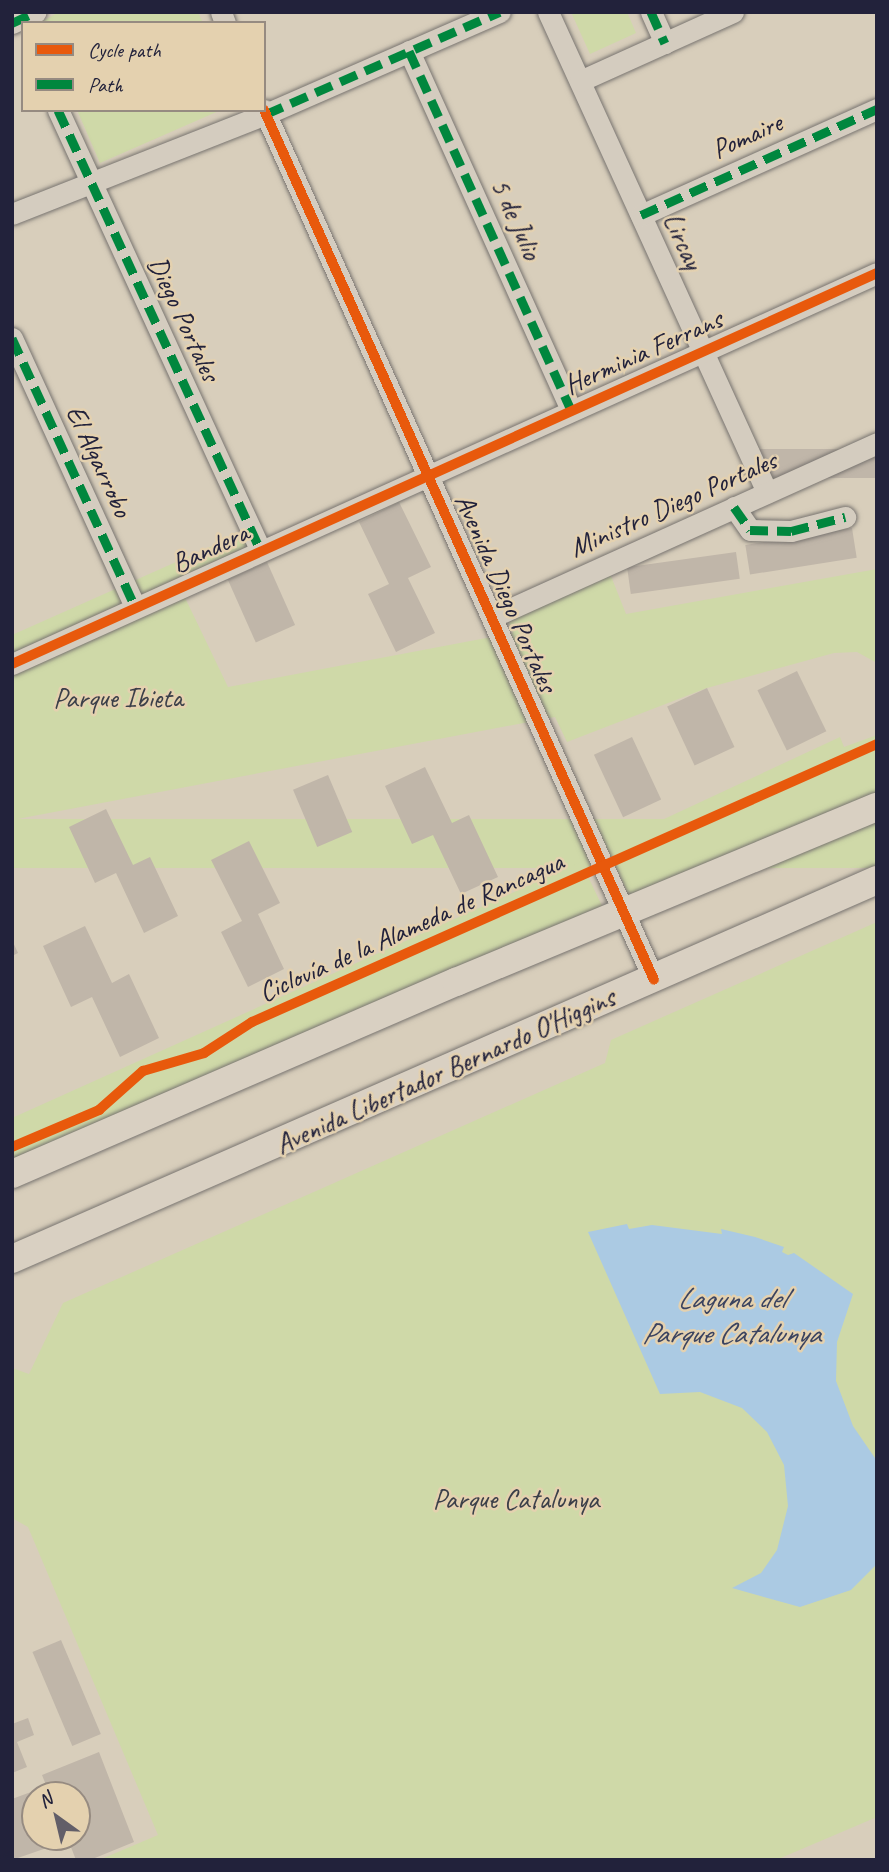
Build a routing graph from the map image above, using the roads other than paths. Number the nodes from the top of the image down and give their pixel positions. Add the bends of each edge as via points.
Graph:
1 (500, 12) edge
2 (548, 12) edge
3 (651, 12) edge
4 (733, 12) edge
5 (665, 43) junction
6 (410, 51) junction
7 (580, 81) junction
8 (877, 109) edge
9 (59, 112) edge
10 (265, 112) edge
11 (266, 112) edge
12 (89, 180) junction
13 (12, 214) edge
14 (641, 215) junction
15 (877, 273) edge
16 (12, 338) edge
17 (702, 350) junction
18 (571, 409) junction
19 (877, 443) edge
20 (427, 474) junction
21 (767, 492) junction
22 (734, 507) junction
23 (845, 517) dead end
24 (260, 551) junction
25 (135, 607) junction
26 (492, 617) junction
27 (12, 663) edge
28 (877, 807) edge
29 (877, 880) edge
30 (624, 913) junction
31 (654, 979) junction
32 (12, 1174) edge
33 (12, 1259) edge

1 - 6 street
2 - 7 street, Lircay
3 - 5 street
4 - 5 street
5 - 7 street
6 - 11 street
6 - 18 street, 5 de Julio
7 - 14 street, Lircay
8 - 14 street, Pomaire
9 - 12 street, Diego Portales
10 - 12 street
10 - 20 street, Avenida Diego Portales
12 - 13 street
12 - 24 street, Diego Portales
14 - 17 street, Lircay
15 - 17 street, Herminia Ferrans
16 - 25 street, El Algarrobo
17 - 18 street, Herminia Ferrans
17 - 21 street, Lircay
18 - 20 street, Herminia Ferrans
19 - 21 street, Ministro Diego Portales
20 - 24 street, Bandera
20 - 26 street, Avenida Diego Portales
21 - 22 street, Ministro Diego Portales
22 - 23 street via 750,530 791,531
22 - 26 street, Ministro Diego Portales
24 - 25 street, Bandera
25 - 27 street, Bandera
26 - 30 street, Avenida Diego Portales
28 - 30 main road
29 - 31 main road, Avenida Libertador Bernardo O'Higgins
30 - 31 street, Avenida Diego Portales
30 - 32 main road
31 - 33 main road, Avenida Libertador Bernardo O'Higgins

